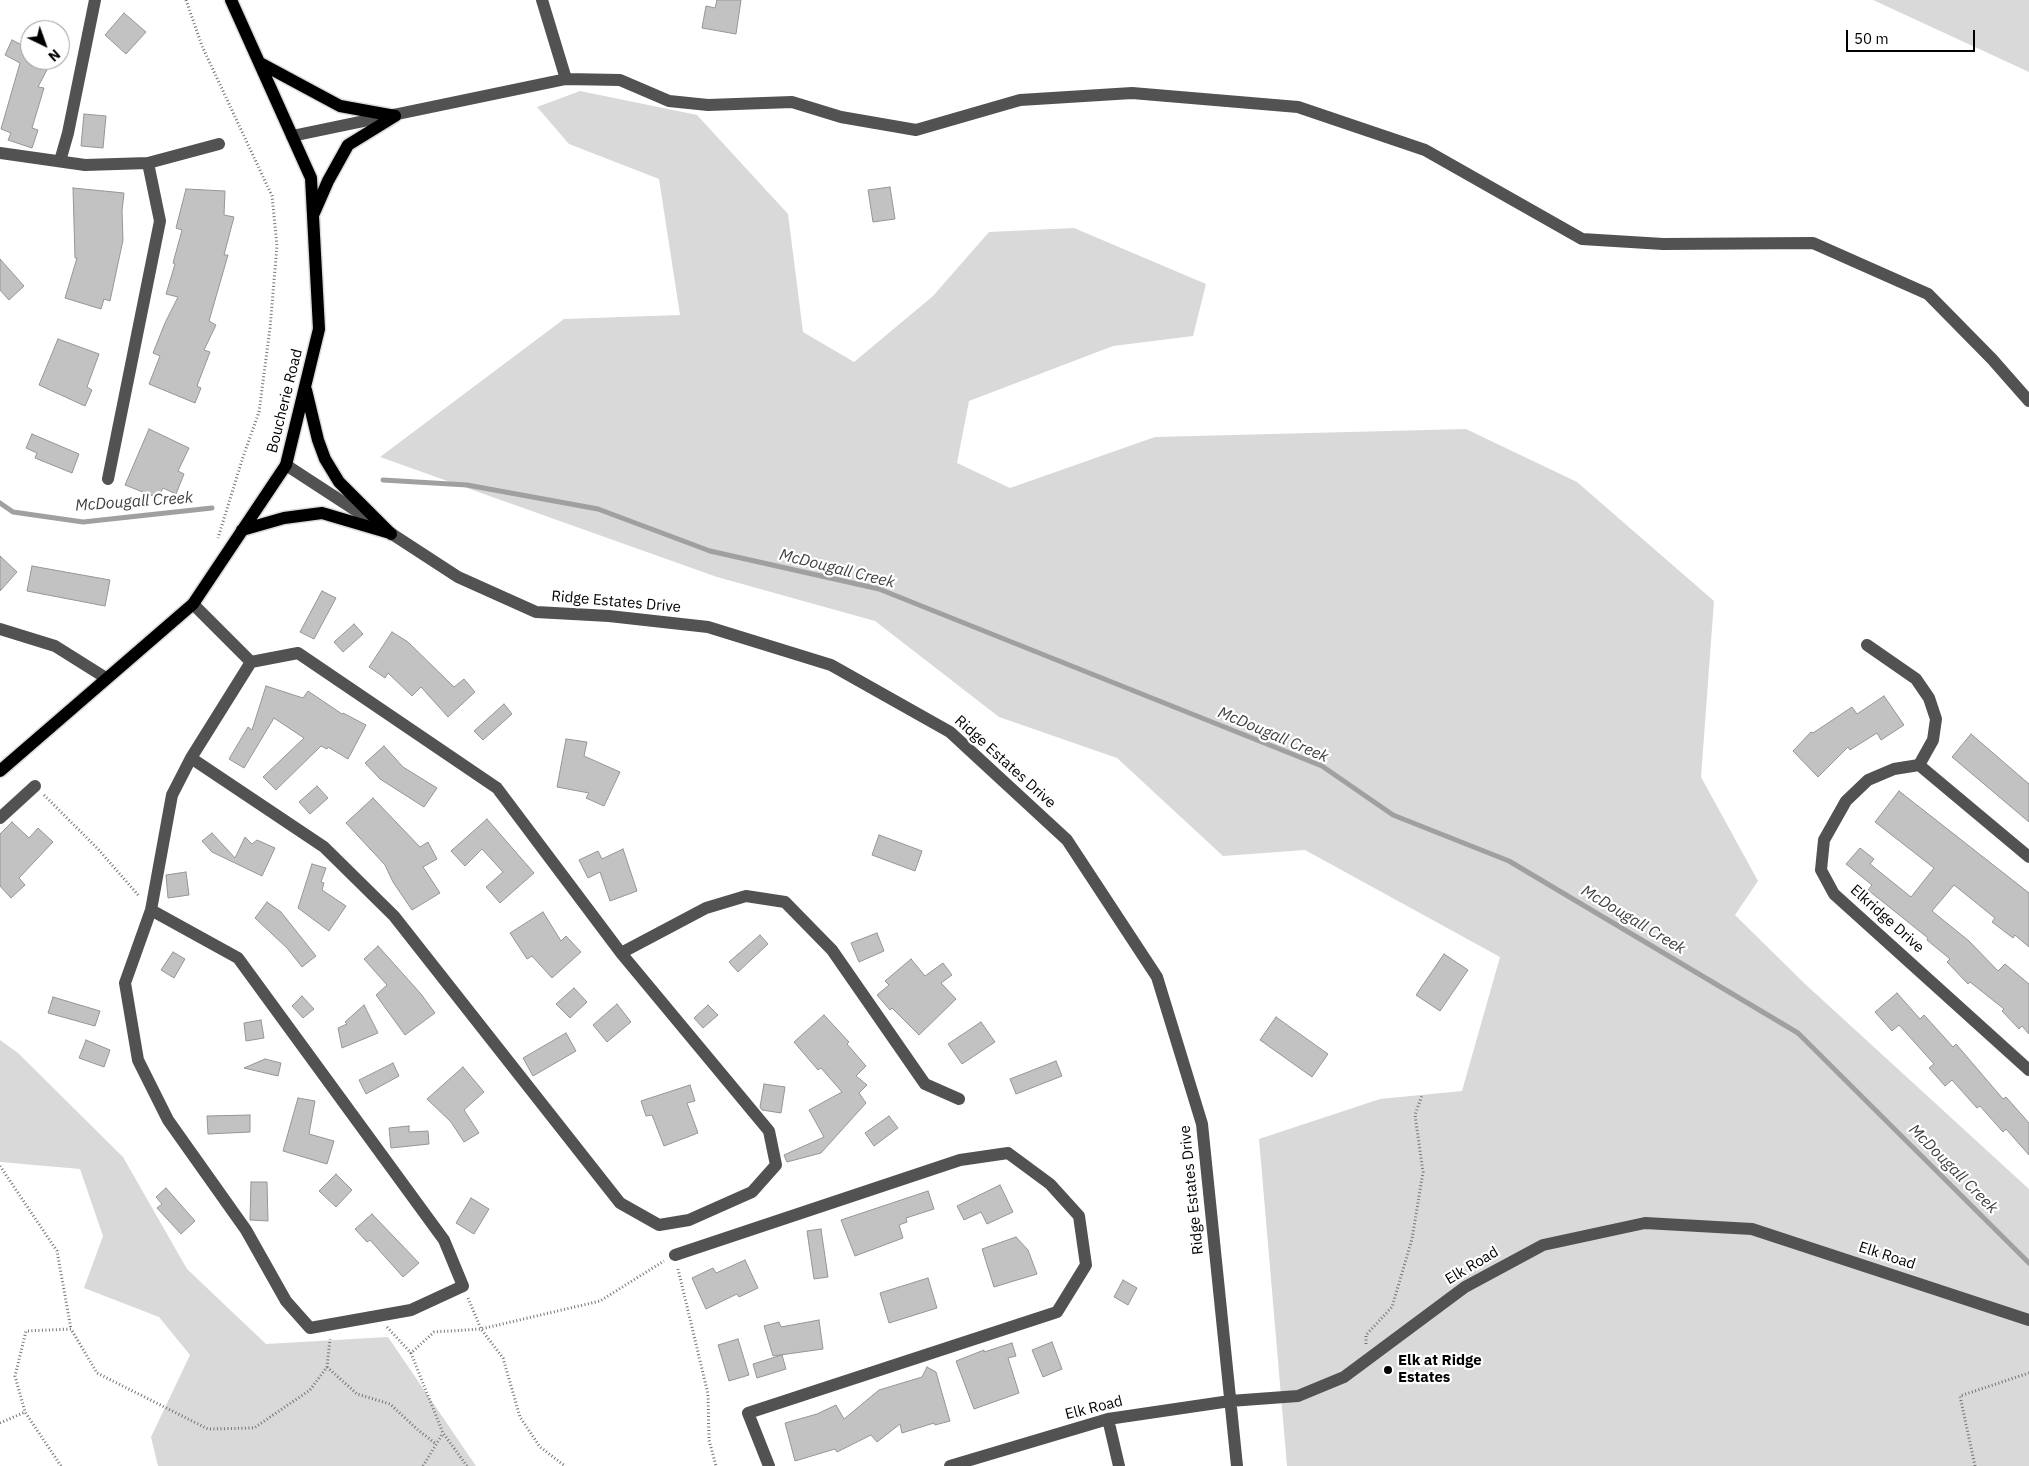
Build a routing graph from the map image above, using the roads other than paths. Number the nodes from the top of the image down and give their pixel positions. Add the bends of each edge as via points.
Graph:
1 (95, 0) edge
2 (231, 0) edge
3 (542, 0) edge
4 (260, 63) junction
5 (566, 79) junction
6 (394, 116) junction
7 (292, 136) junction
8 (219, 144) dead end
9 (0, 153) edge
10 (60, 161) junction
11 (148, 163) junction
12 (313, 216) junction
13 (305, 388) junction
14 (2029, 402) edge
15 (286, 465) junction
16 (108, 479) dead end
17 (242, 530) junction
18 (391, 534) junction
19 (193, 604) junction
20 (0, 629) edge
21 (1867, 645) dead end
22 (251, 662) junction
23 (106, 678) junction
24 (191, 758) junction
25 (1919, 765) junction
26 (0, 771) edge
27 (35, 786) road end
28 (0, 818) edge
29 (2029, 857) edge
30 (151, 910) junction
31 (621, 953) junction
32 (2029, 1070) edge
33 (959, 1099) dead end
34 (675, 1255) road end
35 (2029, 1320) edge
36 (1230, 1401) junction
37 (1108, 1418) junction
38 (769, 1466) edge
39 (950, 1466) edge
40 (1119, 1466) edge
41 (1237, 1466) edge

1 - 10 street
2 - 4 main road, Boucherie Road
3 - 5 street
4 - 6 main road via 340,106
4 - 7 main road, Boucherie Road
5 - 6 street
5 - 14 street via 620,80 669,101 708,105 792,102 841,117 916,130 1020,100 1122,94 1298,107 1425,150 1582,240 1663,244 1813,244 1928,294
6 - 7 street
6 - 12 main road via 348,145
7 - 12 main road, Boucherie Road via 311,178
8 - 11 street
9 - 10 street
10 - 11 street via 84,166
11 - 16 street via 160,221
12 - 13 main road, Boucherie Road via 319,329
13 - 15 main road, Boucherie Road
13 - 18 main road via 325,459 339,482
15 - 17 main road, Boucherie Road
15 - 18 street, Ridge Estates Drive
17 - 18 main road via 284,518 322,513
17 - 19 main road, Boucherie Road
18 - 36 street, Ridge Estates Drive via 458,577 536,612 708,627 831,665 950,732 1067,840 1157,977 1202,1124
19 - 22 street
19 - 23 main road, Boucherie Road
20 - 23 street via 56,646
21 - 25 street via 1916,679 1928,698 1936,719 1933,740
22 - 24 street
22 - 31 street via 298,653 497,788
23 - 26 main road, Boucherie Road
24 - 30 street via 172,795
24 - 31 street via 324,847 394,916 620,1203 659,1225 689,1220 752,1192 776,1165 769,1131
25 - 29 street
25 - 32 street, Elkridge Drive via 1894,769 1868,780 1846,801 1824,840 1821,870 1834,894
27 - 28 street
30 - 30 street via 238,958 444,1240 463,1286 411,1310 310,1328 286,1302 246,1230 168,1120 138,1060 125,983
31 - 33 street via 706,908 746,896 785,902 832,950 926,1084
34 - 38 street via 960,1160 1008,1153 1050,1184 1078,1216 1086,1266 1057,1312 748,1413
35 - 36 street, Elk Road via 1752,1229 1645,1222 1543,1245 1465,1287 1344,1377 1298,1396
36 - 37 street, Elk Road
36 - 41 street, Ridge Estates Drive
37 - 39 street, Elk Road
37 - 40 street

